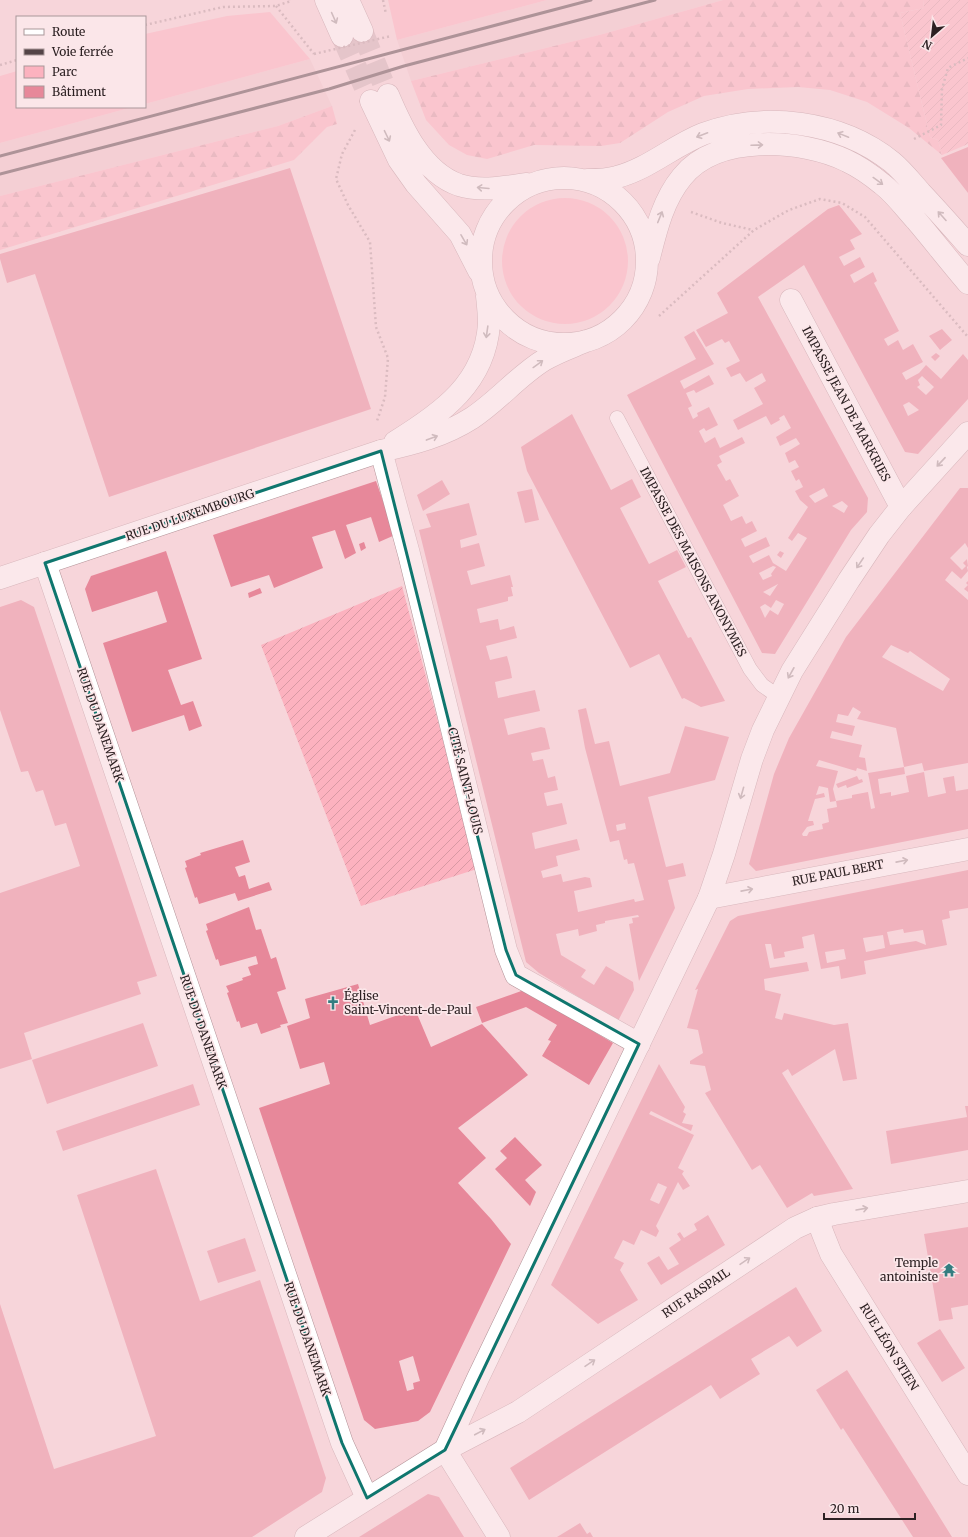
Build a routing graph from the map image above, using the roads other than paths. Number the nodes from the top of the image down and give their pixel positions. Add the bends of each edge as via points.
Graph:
1 (326, 0) edge
2 (348, 0) edge
3 (585, 181) junction
4 (536, 182) junction
5 (968, 245) edge
6 (647, 268) junction
7 (968, 283) edge
8 (485, 286) junction
9 (791, 300) dead end
10 (586, 341) junction
11 (617, 418) dead end
12 (966, 441) edge
13 (381, 451) junction
14 (901, 507) junction
15 (45, 563) junction
16 (0, 578) edge
17 (779, 698) junction
18 (968, 849) edge
19 (709, 898) junction
20 (639, 1044) junction
21 (968, 1191) edge
22 (817, 1218) junction
23 (445, 1450) junction
24 (968, 1474) edge
25 (368, 1498) junction
26 (306, 1537) edge
27 (499, 1537) edge

1 -> 2 street via 352,34
3 - 4 street via 564,178
5 -> 3 street via 907,177 877,151 830,130 803,124 773,122 726,127 681,144 630,173 604,180
3 - 6 street via 611,192 631,212 644,238
4 - 8 street, RUE DU LUXEMBOURG via 511,196 492,218 482,244 480,266
4 -> 8 street via 492,189 459,185 432,167 420,154 380,98 398,160 460,234
6 -> 7 street via 658,223 673,190 696,163 730,148 774,144 804,148 846,160 884,185
6 - 10 street via 641,292 630,312 608,332
8 - 10 street via 492,305 504,319 528,336 556,344
8 -> 13 street, RUE DU LUXEMBOURG via 489,323 482,357 476,371 456,398 443,409
9 - 14 street, IMPASSE JEAN DE MARKRIES
13 -> 10 street, RUE DU LUXEMBOURG via 413,444 456,428 489,406 544,360
11 - 17 lane, IMPASSE DES MAISONS ANONYMES via 750,669 762,685
12 -> 14 street
13 - 15 street, RUE DU LUXEMBOURG
13 - 20 street, CITÉ SAINT-LOUIS via 409,554 506,950 516,975
14 -> 17 street via 879,534 849,580 792,671
15 - 16 street, RUE DU LUXEMBOURG
15 - 25 street, RUE DU DANEMARK via 342,1443
17 -> 19 street via 752,759
19 -> 18 street, RUE PAUL BERT
19 - 20 street
20 - 23 street
22 -> 21 street, RUE RASPAIL
23 -> 22 street, RUE RASPAIL via 518,1412 795,1228
22 - 24 street, RUE LÉON STIEN via 831,1254
23 - 25 street, RUE RASPAIL
23 - 27 street
25 - 26 street, RUE RASPAIL

